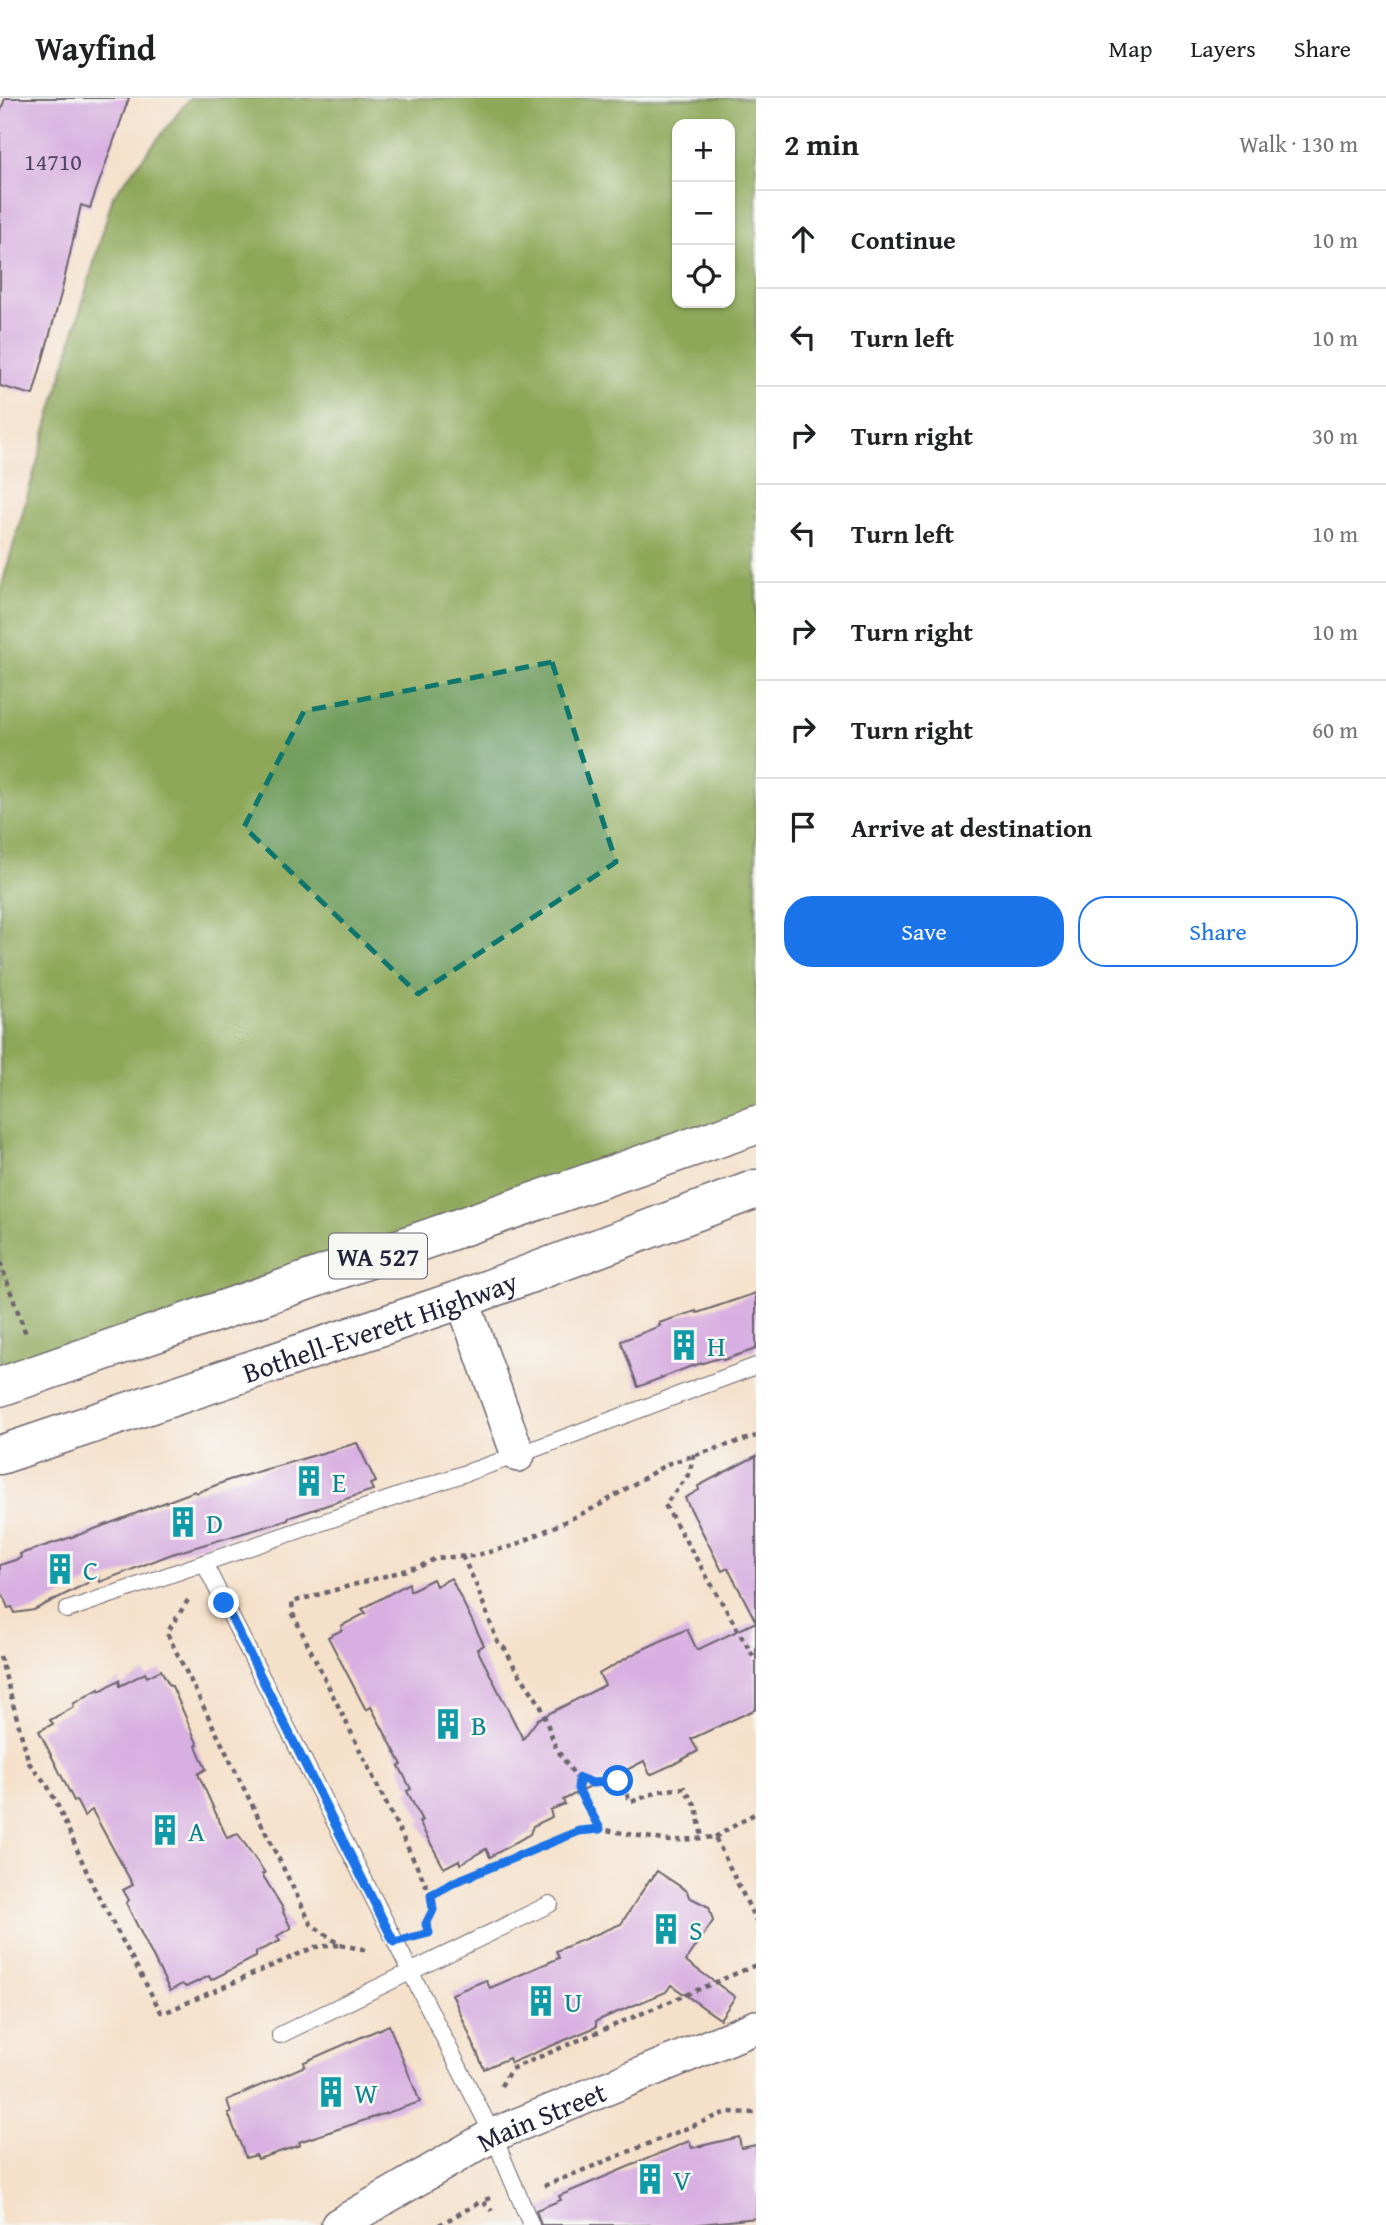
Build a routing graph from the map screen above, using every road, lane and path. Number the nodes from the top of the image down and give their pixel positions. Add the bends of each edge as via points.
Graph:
1 (756, 1125) edge
2 (756, 1189) edge
3 (0, 1262) edge
4 (462, 1298) junction
5 (756, 1366) edge
6 (40, 1373) junction
7 (0, 1387) edge
8 (756, 1436) edge
9 (694, 1454) junction
10 (0, 1455) edge
11 (518, 1455) junction
12 (462, 1556) junction
13 (204, 1563) junction
14 (224, 1603) junction
15 (67, 1610) dead end
16 (0, 1656) edge
17 (756, 1661) edge
18 (579, 1778) junction
19 (756, 1813) edge
20 (600, 1829) junction
21 (715, 1837) junction
22 (702, 1838) junction
23 (431, 1895) junction
24 (551, 1903) dead end
25 (756, 1921) edge
26 (429, 1933) junction
27 (394, 1942) junction
28 (341, 1945) junction
29 (436, 1958) junction
30 (756, 1965) edge
31 (410, 1970) junction
32 (756, 2027) edge
33 (280, 2035) dead end
34 (498, 2089) dead end
35 (756, 2113) edge
36 (492, 2134) junction
37 (519, 2196) junction
38 (482, 2200) dead end
39 (338, 2225) edge
40 (439, 2225) edge
41 (531, 2225) edge

1 - 6 main road, WA 527
2 - 4 main road, Bothell-Everett Highway
3 - 6 path
4 - 10 main road, Bothell-Everett Highway
4 - 11 street
5 - 11 lane
6 - 7 main road, WA 527
8 - 9 path
9 - 12 path via 667,1464 547,1532 513,1546
9 - 17 path via 689,1474 665,1505
11 - 13 lane
12 - 18 path via 497,1641 540,1704 556,1748
12 - 23 path via 436,1558 292,1602 293,1614
13 - 14 lane
13 - 15 lane
14 - 27 lane
14 - 28 path via 186,1600 166,1633 311,1924
16 - 28 path via 29,1763 47,1785 93,1886 161,2012 315,1947
18 - 20 path via 578,1789
18 - 22 path via 593,1783 618,1781 631,1802 684,1788 696,1807
19 - 21 path
20 - 22 path via 669,1841
20 - 23 path via 579,1831
21 - 22 path
21 - 25 path
23 - 26 path
24 - 29 lane
26 - 27 path
26 - 29 path
27 - 28 path via 367,1950
27 - 31 lane
29 - 31 lane
30 - 34 path via 511,2069
31 - 33 lane
31 - 36 lane
32 - 36 street, Main Street
35 - 37 path via 727,2112
36 - 37 lane
36 - 39 street, Main Street
37 - 41 lane
38 - 40 path

